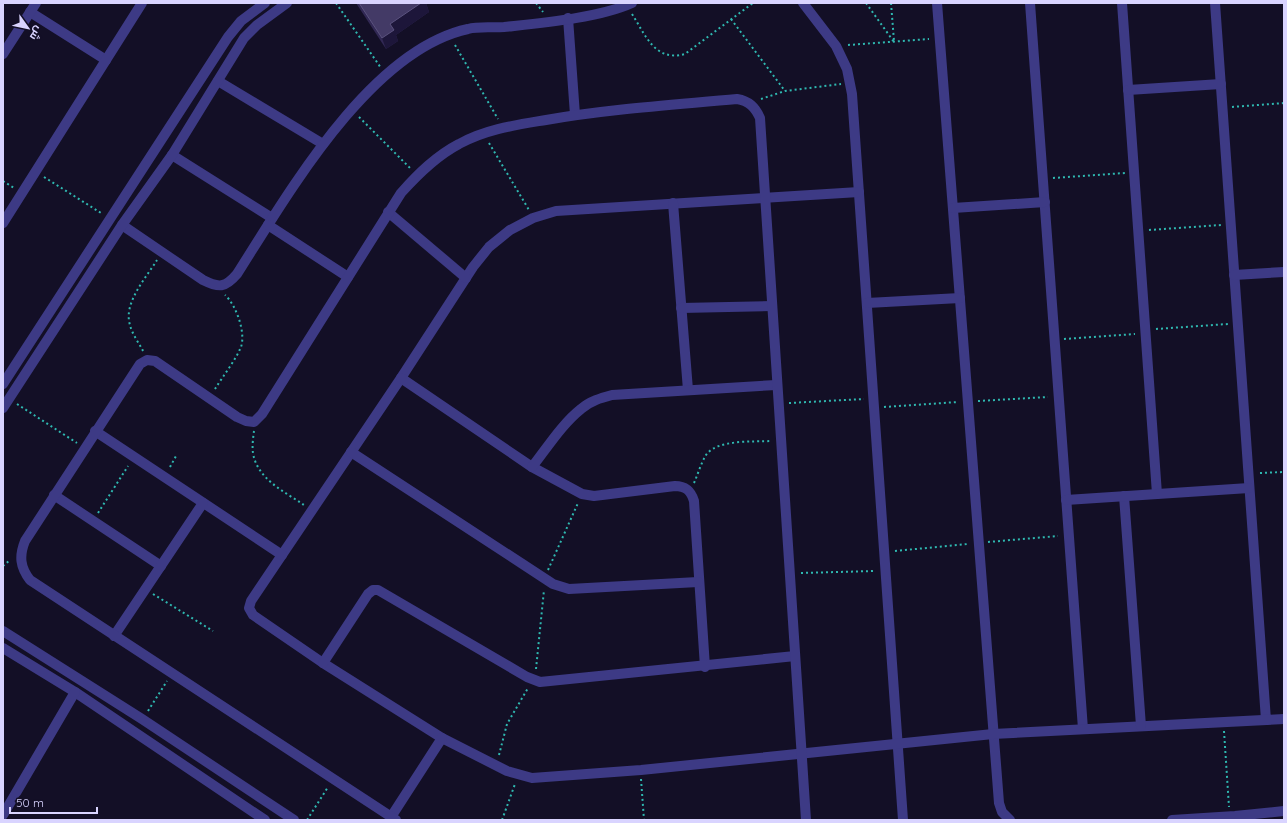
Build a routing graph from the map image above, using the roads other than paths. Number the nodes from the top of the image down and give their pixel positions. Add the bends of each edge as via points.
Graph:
1 (142, 3) edge
2 (264, 3) edge
3 (287, 3) edge
4 (803, 3) edge
5 (937, 3) edge
6 (1030, 3) edge
7 (1122, 3) edge
8 (1215, 3) edge
9 (629, 4) edge
10 (33, 7) edge
11 (568, 18) junction
12 (3, 54) edge
13 (106, 60) junction
14 (218, 81) junction
15 (1221, 84) junction
16 (1128, 90) junction
17 (575, 115) junction
18 (323, 144) junction
19 (172, 154) junction
20 (859, 192) junction
21 (764, 198) junction
22 (1044, 202) junction
23 (673, 203) junction
24 (953, 208) junction
25 (388, 212) junction
26 (270, 222) junction
27 (3, 223) edge
28 (122, 225) junction
29 (1284, 272) edge
30 (1234, 275) junction
31 (348, 277) junction
32 (466, 278) junction
33 (960, 298) junction
34 (867, 303) junction
35 (771, 306) junction
36 (681, 308) junction
37 (401, 378) junction
38 (3, 384) edge
39 (776, 385) junction
40 (688, 390) junction
41 (3, 408) edge
42 (95, 431) junction
43 (351, 452) junction
44 (532, 467) junction
45 (1249, 488) junction
46 (1157, 494) junction
47 (54, 495) junction
48 (1124, 496) junction
49 (1066, 500) junction
50 (203, 503) junction
51 (282, 555) junction
52 (161, 566) junction
53 (698, 582) junction
54 (3, 631) edge
55 (114, 636) junction
56 (3, 648) edge
57 (795, 656) junction
58 (322, 663) junction
59 (705, 667) junction
60 (75, 692) junction
61 (1284, 719) edge
62 (1266, 720) junction
63 (1141, 726) junction
64 (1083, 729) junction
65 (993, 734) junction
66 (442, 738) junction
67 (898, 744) junction
68 (801, 754) junction
69 (1284, 811) edge
70 (3, 815) edge
71 (394, 819) edge
72 (266, 820) edge
73 (294, 820) edge
74 (806, 820) edge
75 (903, 820) edge
76 (1010, 820) edge
77 (1172, 820) edge

1 - 13 street
2 - 38 street via 248,14 234,29
3 - 14 street via 250,31
4 - 20 street via 836,46 847,69 852,94
5 - 24 street
6 - 22 street
7 - 16 street
8 - 15 street
9 - 11 street
10 - 12 street
10 - 13 street
11 - 17 street
11 - 18 street via 522,25 470,28 431,42 386,75 351,110
13 - 27 street
14 - 18 street
14 - 19 street
15 - 16 street
15 - 30 street
16 - 46 street
17 - 21 street via 737,99 750,104 760,118
17 - 25 street via 502,127 483,133 448,151 417,175
18 - 26 street
19 - 26 street
19 - 28 street
20 - 21 street
20 - 34 street
21 - 23 street
21 - 35 street
22 - 24 street
22 - 49 street
23 - 32 street via 556,211 533,218 510,230 489,247
23 - 36 street
24 - 33 street
25 - 31 street
25 - 32 street
26 - 28 street via 237,274 228,283 216,286
26 - 31 street
28 - 41 street
29 - 30 street
30 - 45 street
31 - 42 street via 262,414 254,422 242,419 155,361 147,360 140,364
32 - 37 street
33 - 34 street
33 - 65 street
34 - 67 street
35 - 36 street
35 - 39 street
36 - 40 street
37 - 43 street
37 - 44 street
39 - 40 street
39 - 57 street
40 - 44 street via 612,395 595,400 581,408 570,419
42 - 47 street
42 - 50 street
43 - 51 street
43 - 53 street via 553,584 569,589
44 - 53 street via 582,494 594,496 675,486 681,486 690,492 694,501
45 - 46 street
45 - 62 street
46 - 48 street
47 - 52 street
47 - 55 street via 25,541 21,552 24,572 30,580
48 - 49 street
48 - 63 street
49 - 64 street
50 - 51 street
50 - 52 street
51 - 58 street via 249,608 253,615
52 - 55 street
53 - 59 street
54 - 73 street
55 - 71 street
56 - 60 street
57 - 59 street
57 - 68 street
58 - 59 street via 368,594 378,590 532,680 550,682
58 - 66 street
60 - 70 street
60 - 72 street
61 - 62 street
62 - 63 street
63 - 64 street
64 - 65 street
65 - 67 street
65 - 76 street via 999,803 1002,812
66 - 68 street via 518,775 546,778
66 - 71 street
67 - 68 street
67 - 75 street
68 - 74 street
69 - 77 street

